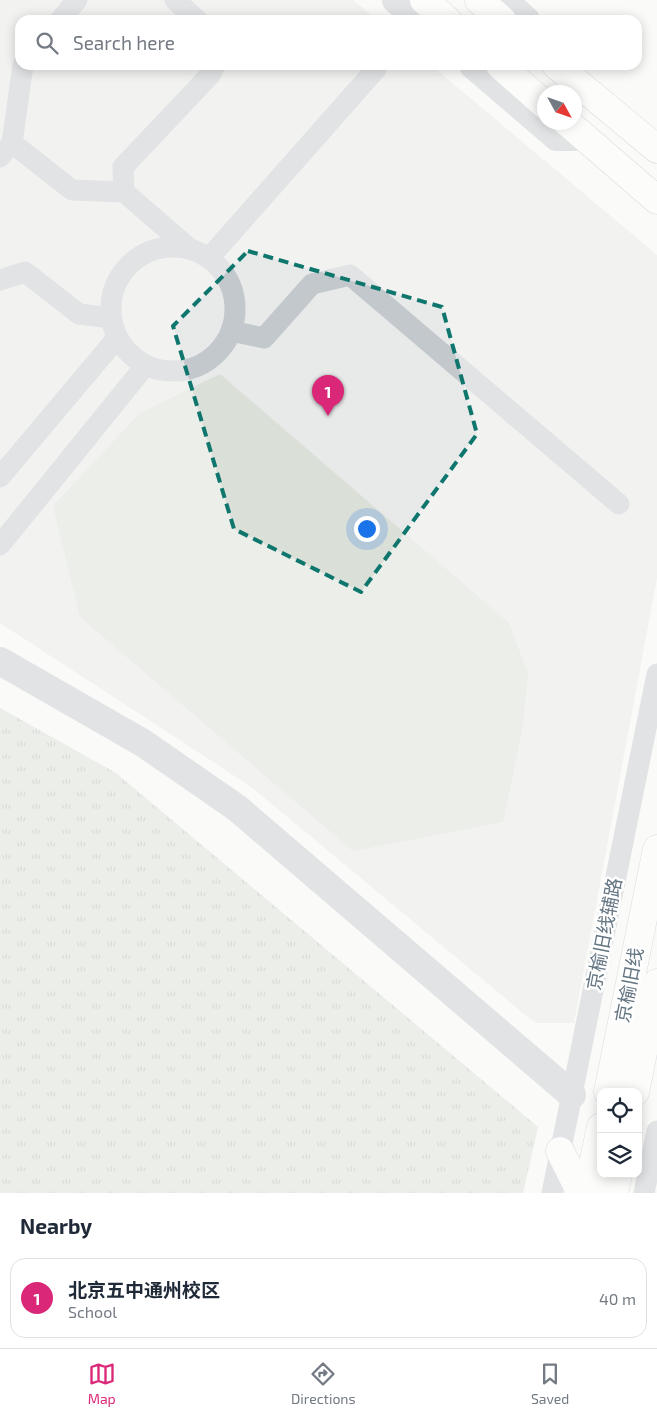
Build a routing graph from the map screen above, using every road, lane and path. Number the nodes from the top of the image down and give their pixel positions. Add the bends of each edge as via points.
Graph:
1 (77, 0) edge
2 (175, 0) edge
3 (396, 0) edge
4 (424, 0) edge
5 (478, 0) edge
6 (503, 0) edge
7 (64, 15) edge
8 (192, 15) edge
9 (414, 15) edge
10 (441, 15) edge
11 (496, 15) edge
12 (520, 15) edge
13 (22, 70) edge
14 (212, 70) edge
15 (376, 70) dead end
16 (479, 70) edge
17 (506, 70) edge
18 (572, 75) edge
19 (537, 98) edge
20 (537, 120) edge
21 (549, 130) edge
22 (575, 130) edge
23 (6, 150) edge
24 (657, 150) edge
25 (124, 192) junction
26 (657, 200) edge
27 (199, 253) junction
28 (0, 280) edge
29 (114, 328) junction
30 (231, 331) junction
31 (145, 366) junction
32 (0, 477) edge
33 (619, 504) dead end
34 (0, 545) edge
35 (0, 661) edge
36 (657, 674) edge
37 (657, 849) edge
38 (657, 983) edge
39 (609, 1088) edge
40 (636, 1088) edge
41 (572, 1095) junction
42 (657, 1131) edge
43 (600, 1133) edge
44 (560, 1151) junction
45 (617, 1178) edge
46 (552, 1193) edge
47 (581, 1193) edge
48 (587, 1193) edge
49 (614, 1193) edge
50 (644, 1193) edge

1 - 7 street
2 - 8 street
3 - 9 street
4 - 10 main road
5 - 11 main road
6 - 12 street
13 - 23 street
14 - 25 street via 123,167
15 - 27 street
16 - 20 street
17 - 19 main road
18 - 24 main road
21 - 22 street via 557,137
22 - 26 main road
23 - 25 street via 72,190
25 - 27 street
27 - 29 street via 170,246 149,251 132,262 118,278 111,297
27 - 30 street via 223,272 233,290 235,311
28 - 29 street via 25,272 79,314
29 - 31 street via 129,354
29 - 32 street
30 - 31 street via 221,349 205,363 186,370 165,371
30 - 33 street via 264,338 312,284 350,276
31 - 34 street
35 - 41 street via 143,743 237,808
36 - 41 street, 京榆旧线辅路
37 - 39 main road, 京榆旧线
38 - 40 main road, 京榆旧线
41 - 44 street, 京榆旧线辅路
42 - 50 street
43 - 48 main road
44 - 46 street, 京榆旧线辅路
44 - 47 main road
45 - 49 main road

